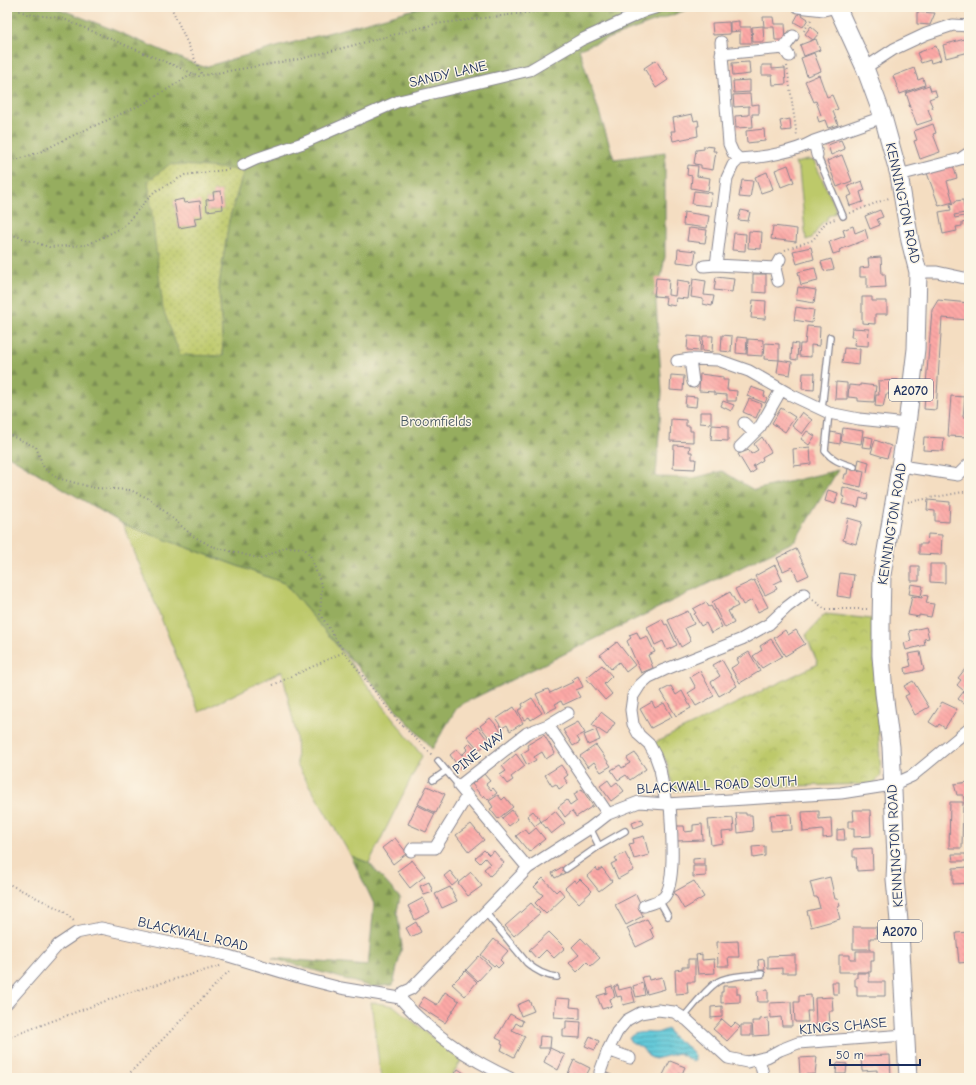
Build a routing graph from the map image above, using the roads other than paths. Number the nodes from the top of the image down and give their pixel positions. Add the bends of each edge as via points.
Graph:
1 (658, 7) edge
2 (798, 7) edge
3 (831, 8) edge
4 (969, 26) edge
5 (793, 36) road end
6 (721, 42) dead end
7 (721, 54) junction
8 (865, 68) junction
9 (883, 117) junction
10 (808, 141) junction
11 (969, 154) edge
12 (817, 155) joint
13 (739, 159) junction
14 (243, 165) road end
15 (899, 175) junction
16 (843, 216) road end
17 (716, 265) junction
18 (704, 266) dead end
19 (918, 272) junction
20 (969, 279) edge
21 (778, 281) dead end
22 (830, 337) dead end
23 (690, 359) junction
24 (677, 361) dead end
25 (693, 382) dead end
26 (781, 390) junction
27 (826, 411) junction
28 (744, 423) dead end
29 (907, 424) junction
30 (754, 433) junction
31 (740, 447) dead end
32 (969, 464) edge
33 (901, 466) junction
34 (854, 467) dead end
35 (804, 594) road end
36 (568, 713) dead end
37 (548, 724) junction
38 (969, 729) edge
39 (438, 761) road end
40 (446, 771) junction
41 (433, 780) dead end
42 (892, 784) junction
43 (458, 786) junction
44 (467, 796) junction
45 (668, 804) junction
46 (608, 814) junction
47 (590, 828) junction
48 (625, 831) dead end
49 (599, 846) junction
50 (411, 851) dead end
51 (528, 868) junction
52 (566, 869) dead end
53 (659, 900) junction
54 (644, 906) dead end
55 (485, 912) junction
56 (668, 916) dead end
57 (762, 974) dead end
58 (557, 977) dead end
59 (400, 998) junction
60 (7, 1003) edge
61 (683, 1018) junction
62 (905, 1035) junction
63 (608, 1050) junction
64 (630, 1058) dead end
65 (759, 1059) junction
66 (600, 1072) dead end
67 (510, 1078) edge
68 (764, 1078) edge
69 (908, 1078) edge

1 - 14 street, SANDY LANE via 581,40 530,70 399,101 303,143
2 - 3 street
3 - 8 main road, KENNINGTON ROAD / A2070
4 - 8 street via 953,25 920,36
5 - 7 street via 787,52
6 - 7 street
7 - 13 street via 729,144
8 - 9 main road, KENNINGTON ROAD / A2070
9 - 10 street
9 - 15 main road, KENNINGTON ROAD / A2070
10 - 12 street
10 - 13 street via 754,158
11 - 15 street via 960,159
12 - 16 lane
13 - 17 street via 727,178
15 - 19 main road, KENNINGTON ROAD / A2070
17 - 18 street
17 - 21 street via 778,263
19 - 20 street via 937,272
19 - 29 main road, KENNINGTON ROAD / A2070 via 916,349
22 - 27 lane
23 - 24 street
23 - 25 street
23 - 26 street via 718,360 739,367
26 - 27 street
26 - 30 street via 764,421
27 - 29 street via 859,419
27 - 34 lane via 825,451 830,458 839,463
28 - 30 street
29 - 33 main road, KENNINGTON ROAD / A2070
30 - 31 street
32 - 33 street via 958,475
33 - 42 main road, KENNINGTON ROAD / A2070 via 882,575 881,605 881,655 891,747
35 - 45 street via 769,624 742,639 664,670 649,677 640,685 633,696 633,724 655,755
36 - 37 street, PINE WAY
37 - 43 street, PINE WAY via 528,733
37 - 46 street
38 - 42 street, BLACKWALL ROAD SOUTH via 912,776
39 - 40 lane
40 - 41 lane
40 - 43 lane
42 - 45 street, BLACKWALL ROAD SOUTH via 841,793
42 - 62 main road, KENNINGTON ROAD / A2070
43 - 44 street, PINE WAY
44 - 50 street via 435,848 413,848
44 - 51 street, PINE WAY
45 - 46 street, BLACKWALL ROAD SOUTH via 639,802
45 - 53 street via 672,875 665,896
46 - 47 street, BLACKWALL ROAD SOUTH
47 - 49 lane
47 - 51 street, BLACKWALL ROAD SOUTH
48 - 49 lane
49 - 52 lane
51 - 55 street, BLACKWALL ROAD SOUTH
53 - 54 street
53 - 56 lane
55 - 58 lane via 527,963 543,974
55 - 59 street, BLACKWALL ROAD SOUTH
57 - 61 lane via 719,980
59 - 60 street, BLACKWALL ROAD via 342,988 222,954 101,928 84,930 68,937
59 - 67 street via 414,1014 466,1055
61 - 63 street, KINGS CHASE via 674,1012 658,1010 640,1013 627,1020 620,1028
61 - 65 street, KINGS CHASE via 728,1058 747,1062
62 - 65 street, KINGS CHASE via 798,1043
62 - 69 main road, KENNINGTON ROAD / A2070
63 - 64 street
63 - 66 street, KINGS CHASE
65 - 68 street

